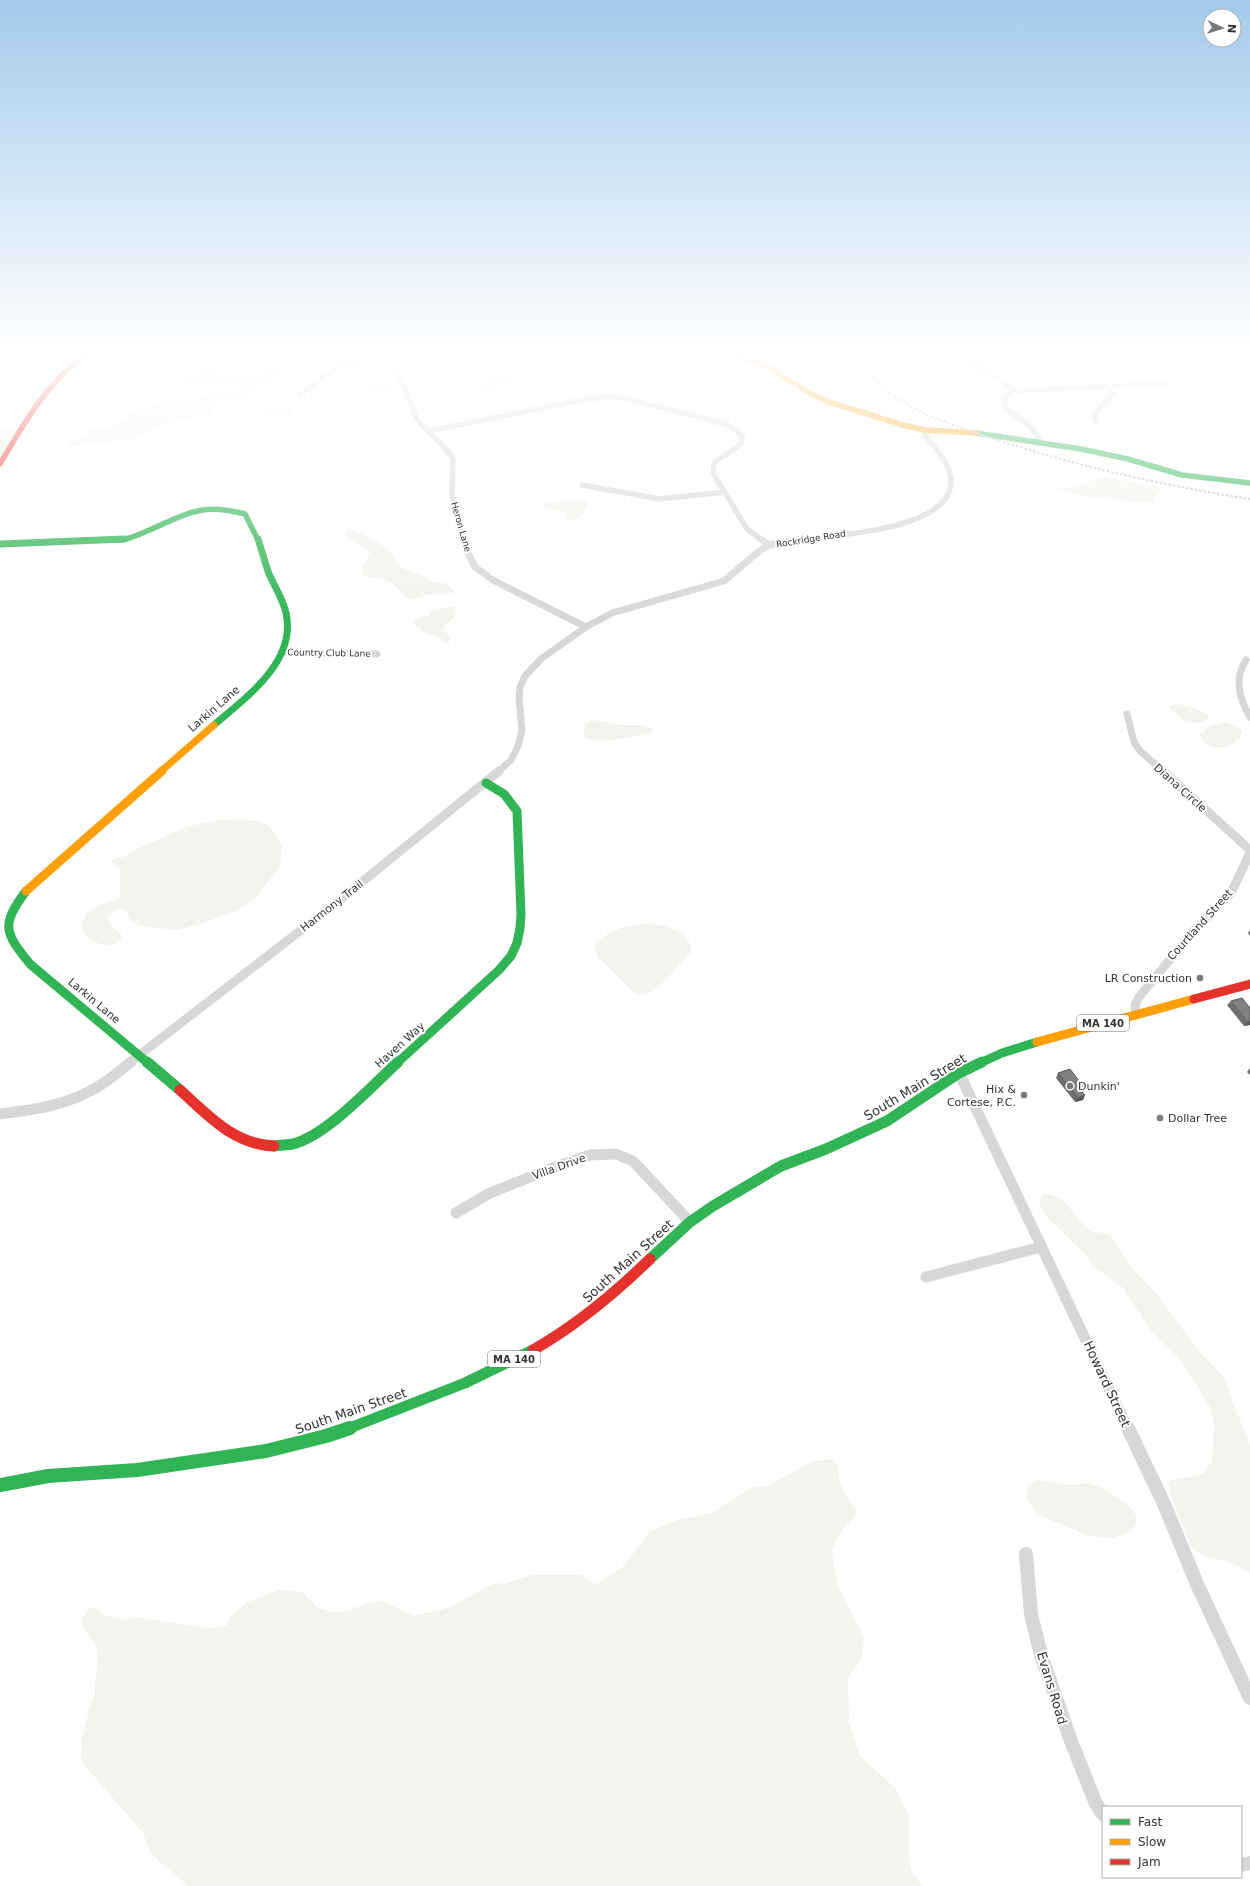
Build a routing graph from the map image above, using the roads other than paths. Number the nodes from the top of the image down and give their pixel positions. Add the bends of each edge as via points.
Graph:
1 (13, 443) edge
2 (439, 443) edge
3 (740, 443) edge
4 (930, 443) edge
5 (1040, 443) edge
6 (0, 464) edge
7 (1250, 483) edge
8 (582, 485) dead end
9 (724, 492) junction
10 (0, 544) edge
11 (769, 545) junction
12 (586, 627) junction
13 (282, 652) junction
14 (377, 654) dead end
15 (1246, 660) dead end
16 (1127, 714) dead end
17 (1250, 717) edge
18 (486, 783) junction
19 (1250, 850) edge
20 (1250, 853) edge
21 (1250, 984) edge
22 (1136, 1015) junction
23 (140, 1055) junction
24 (959, 1073) junction
25 (0, 1114) edge
26 (456, 1214) dead end
27 (690, 1222) junction
28 (1041, 1247) junction
29 (926, 1277) dead end
30 (0, 1475) edge
31 (25, 1481) junction
32 (0, 1485) edge
33 (1026, 1554) dead end
34 (1250, 1698) edge
35 (1102, 1813) edge

1 - 6 street
2 - 12 street, Heron Lane via 453,459 452,495 468,553 475,567 494,580
3 - 9 street via 740,446 715,462 712,467
4 - 11 street, Rockridge Road via 947,468 951,481 948,495 933,511 917,519 889,527
5 - 7 street via 1097,452 1186,476
8 - 9 street via 660,499
9 - 11 street via 747,529
10 - 13 street, Larkin Lane via 125,539 145,533 195,509 235,509 248,517 286,616 287,640
11 - 12 street, Rockridge Road via 724,581 624,609
12 - 18 street, Harmony Trail via 542,658 525,676 520,687 522,731 518,746 511,760
13 - 14 street, Country Club Lane
13 - 23 street, Larkin Lane via 263,681 29,888 12,910 8,933 13,944 30,964
15 - 17 street via 1240,673 1239,689
16 - 19 street, Diana Circle via 1133,740 1138,749
18 - 23 street, Harmony Trail
18 - 23 street, Haven Way via 511,798 517,811 521,914 517,943 511,956 499,970 340,1115 313,1136 293,1144 269,1146 251,1143 234,1136
20 - 22 street, Courtland Street via 1231,893 1160,969 1139,997 1135,1005
21 - 22 street, South Main Street / MA 140
22 - 24 street, South Main Street / MA 140 via 1002,1054
23 - 25 street, Harmony Trail via 88,1092 45,1107
24 - 27 street, South Main Street / MA 140 via 887,1121 781,1166
24 - 28 street, Howard Street
26 - 27 street, Villa Drive via 488,1194 555,1167 590,1155 616,1154 632,1161
27 - 31 street, South Main Street / MA 140 via 605,1302 559,1336 465,1382 364,1423 290,1445 245,1455 208,1458 137,1470 48,1476
28 - 29 street
28 - 34 street, Howard Street via 1164,1504 1197,1584
30 - 31 street
31 - 32 street, South Main Street / MA 140
33 - 35 street, Evans Road via 1035,1632 1064,1728

